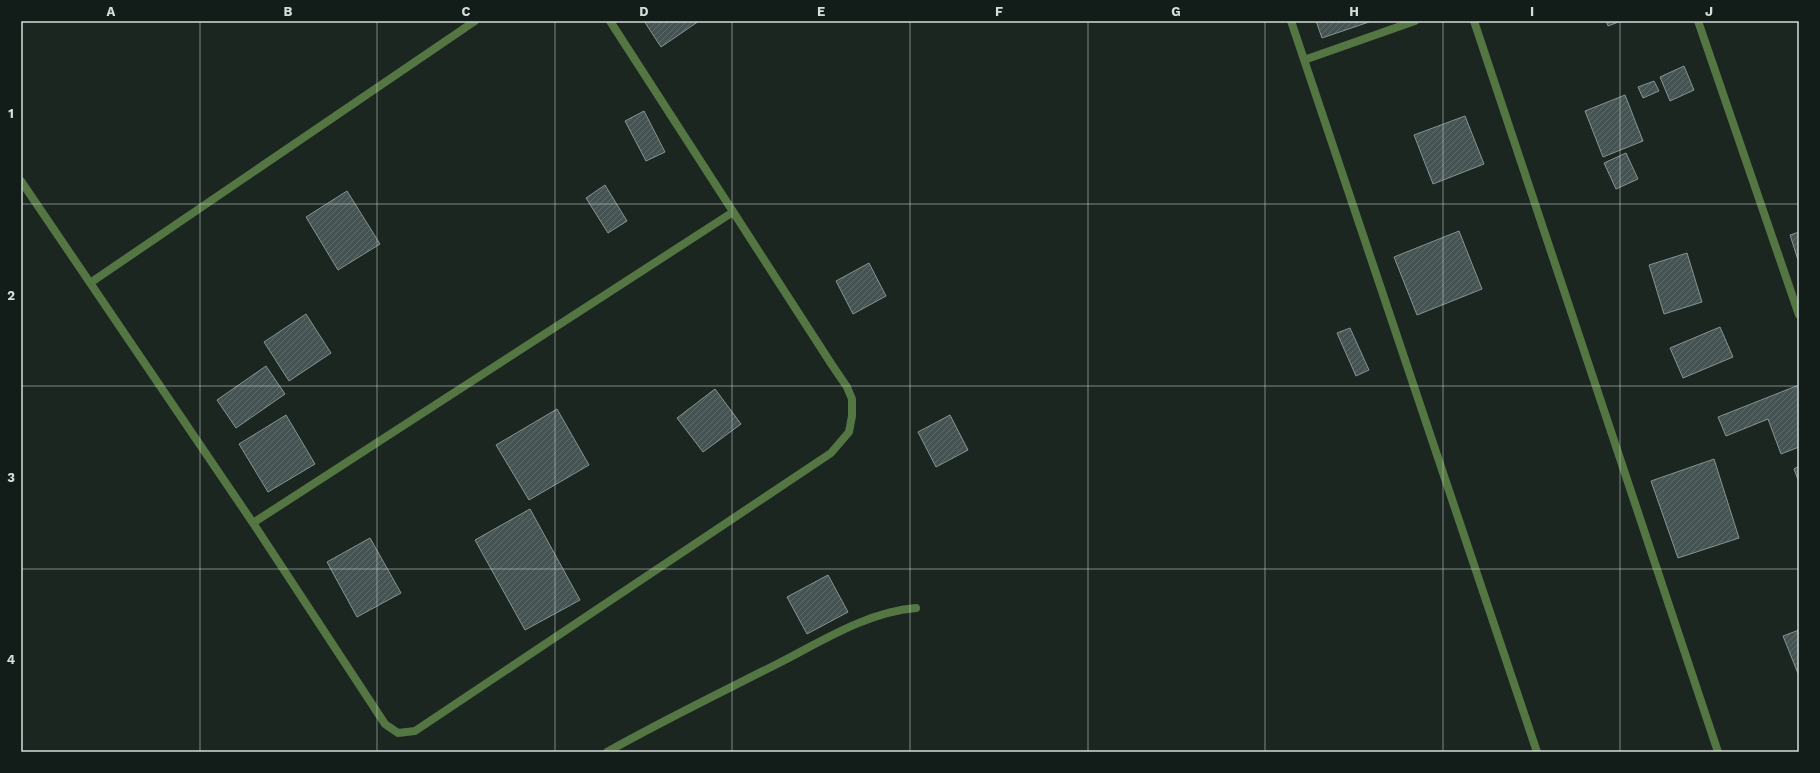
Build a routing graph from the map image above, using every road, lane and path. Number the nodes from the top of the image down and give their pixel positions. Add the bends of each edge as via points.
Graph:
1 (475, 21) edge
2 (610, 21) edge
3 (1291, 21) edge
4 (1415, 21) edge
5 (1474, 21) edge
6 (1698, 21) edge
7 (1304, 60) junction
8 (21, 181) edge
9 (733, 212) junction
10 (90, 283) junction
11 (1799, 315) edge
12 (253, 523) junction
13 (916, 608) dead end
14 (607, 752) edge
15 (1537, 752) edge
16 (1718, 752) edge

1 - 10 street
2 - 9 street
3 - 7 street
4 - 7 street
5 - 16 street
6 - 11 street
7 - 15 street
8 - 10 street
9 - 12 street
9 - 12 street via 847,387 852,398 849,432 831,453 415,731 398,733 385,724
10 - 12 street
13 - 14 street via 880,614 838,633 658,723

